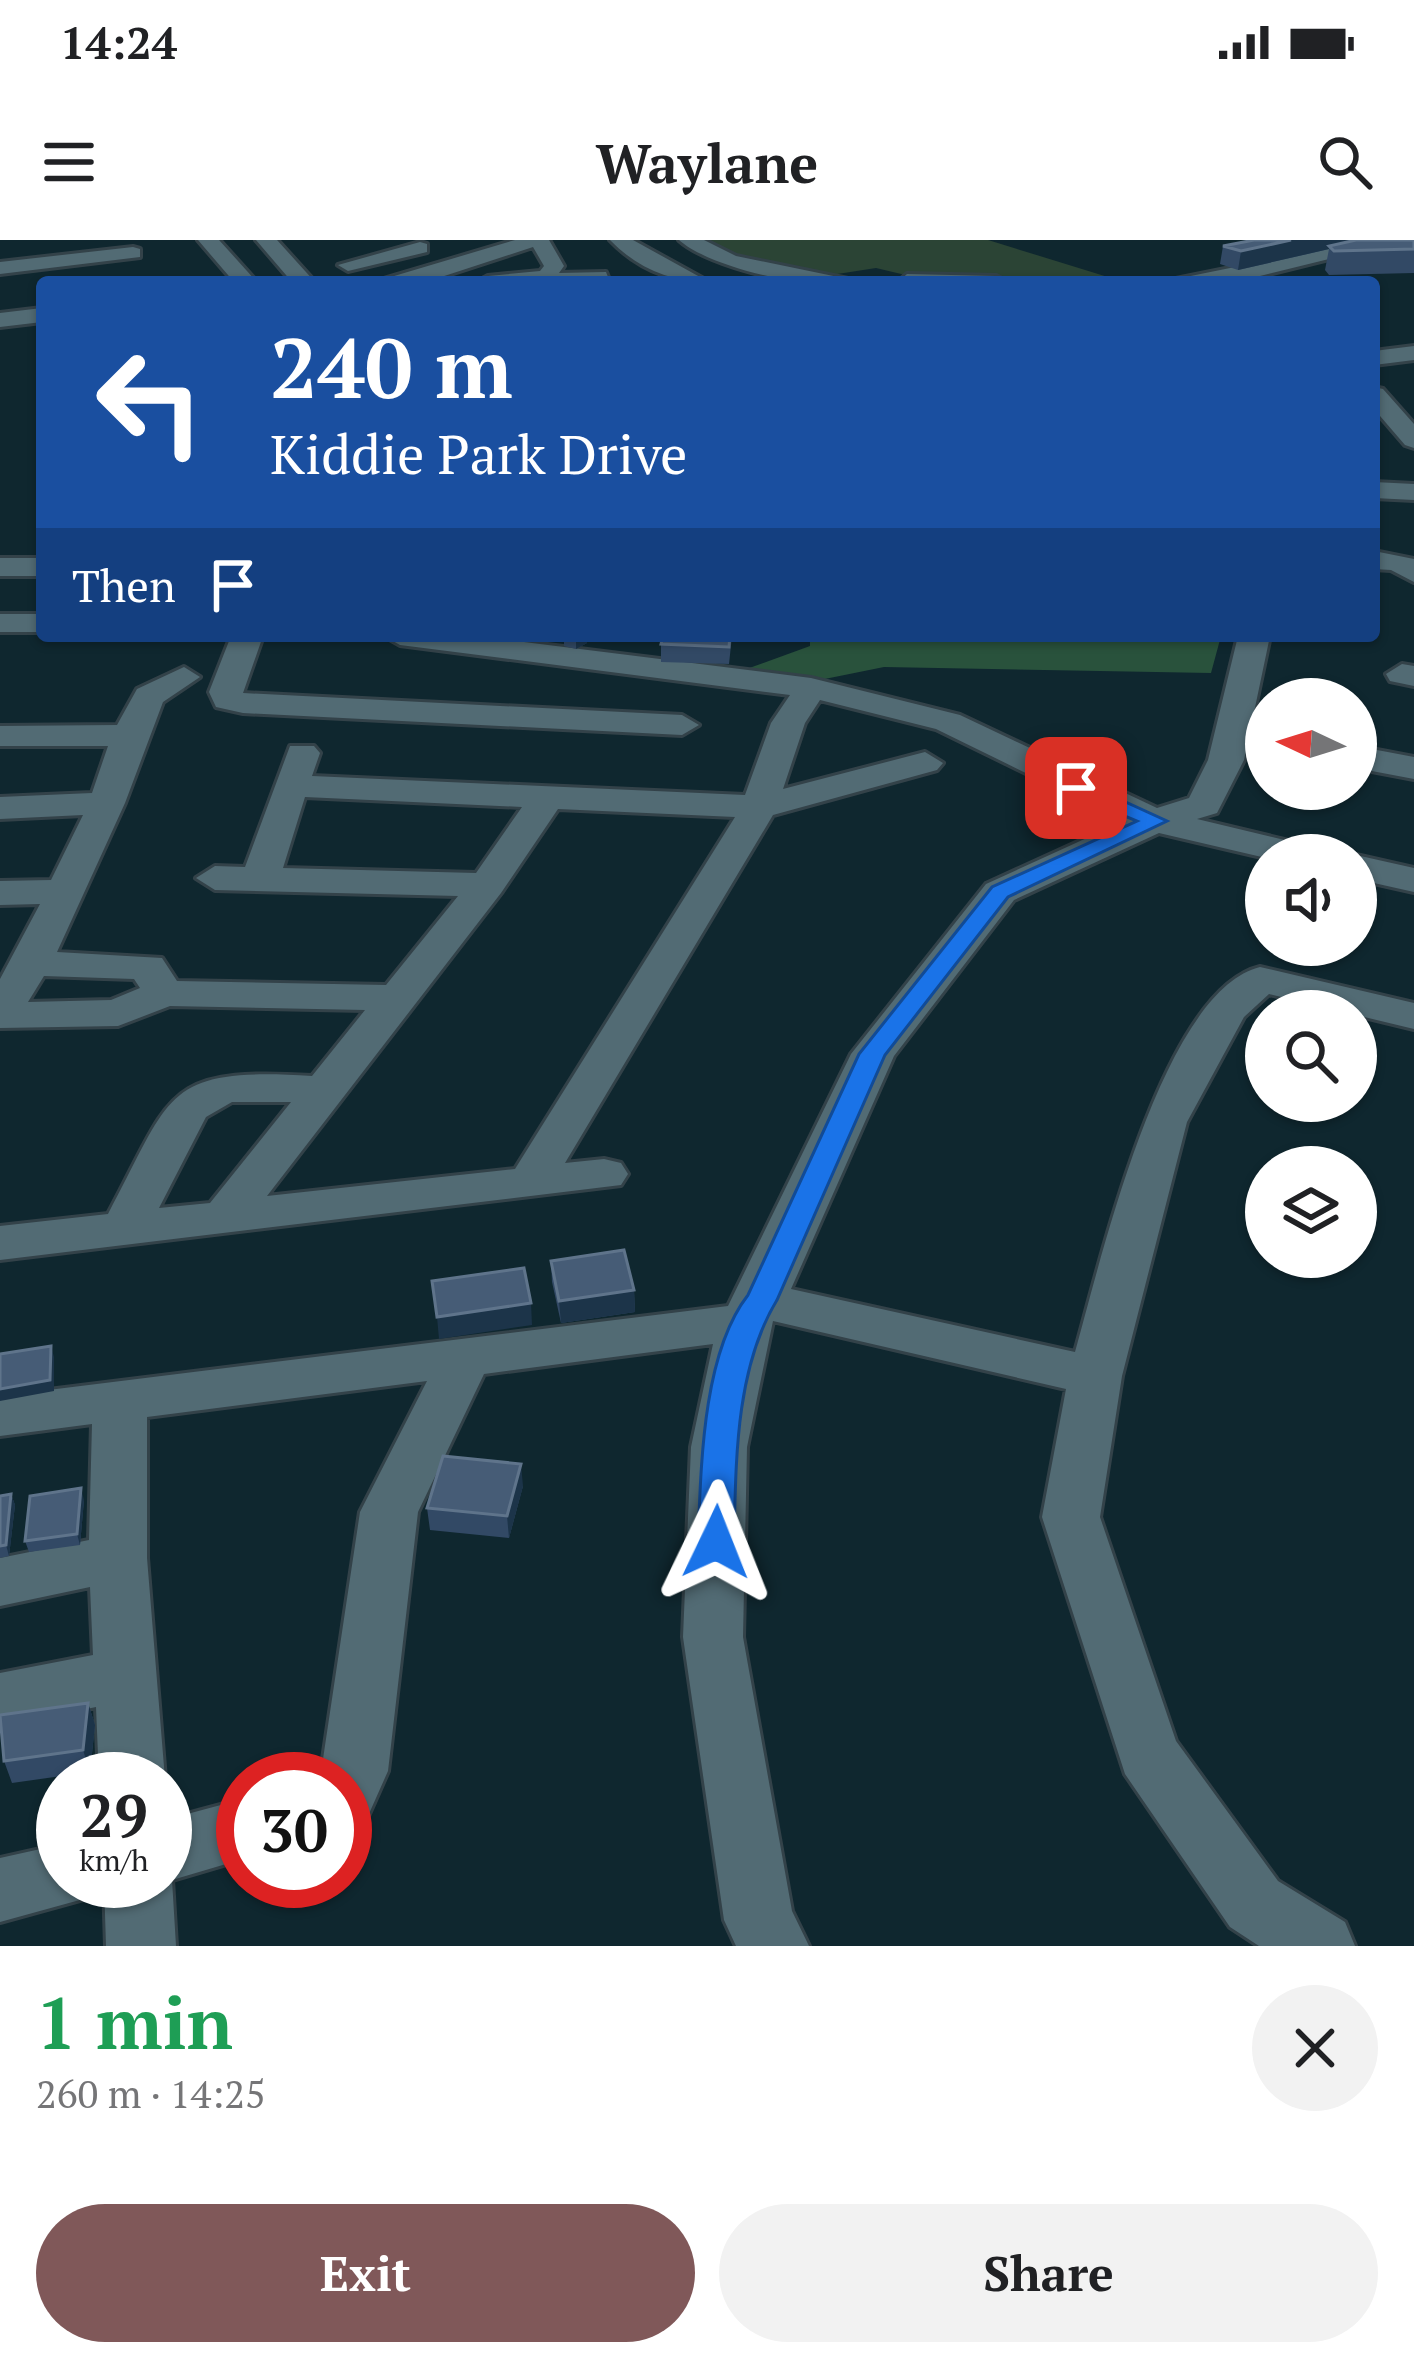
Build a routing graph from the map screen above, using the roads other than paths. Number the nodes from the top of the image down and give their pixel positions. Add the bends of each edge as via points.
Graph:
1 (47, 240) edge
2 (208, 240) edge
3 (266, 240) edge
4 (340, 240) edge
5 (446, 240) edge
6 (535, 240) edge
7 (620, 240) edge
8 (688, 240) edge
9 (1396, 240) edge
10 (116, 250) edge
11 (62, 261) junction
12 (648, 261) junction
13 (0, 268) edge
14 (241, 276) edge
15 (299, 276) edge
16 (432, 276) edge
17 (547, 276) edge
18 (620, 276) edge
19 (684, 276) edge
20 (830, 276) edge
21 (1223, 276) edge
22 (36, 316) edge
23 (0, 320) edge
24 (1414, 353) edge
25 (1380, 357) edge
26 (1392, 404) edge
27 (1414, 440) edge
28 (1380, 490) edge
29 (1414, 492) edge
30 (1380, 560) edge
31 (0, 567) edge
32 (36, 567) edge
33 (1414, 573) edge
34 (0, 622) edge
35 (36, 623) edge
36 (245, 642) edge
37 (507, 642) edge
38 (1254, 642) edge
39 (681, 671) junction
40 (184, 677) dead end
41 (1252, 678) edge
42 (811, 688) junction
43 (129, 735) junction
44 (0, 736) edge
45 (1245, 739) edge
46 (1377, 761) edge
47 (926, 763) dead end
48 (1414, 769) edge
49 (548, 797) junction
50 (107, 803) junction
51 (758, 807) junction
52 (0, 808) edge
53 (1156, 821) junction
54 (1245, 842) edge
55 (1377, 872) edge
56 (215, 878) dead end
57 (260, 879) junction
58 (1414, 880) edge
59 (487, 885) junction
60 (64, 891) junction
61 (0, 893) edge
62 (164, 993) junction
63 (9, 994) edge
64 (394, 998) junction
65 (1414, 1016) edge
66 (322, 1090) junction
67 (604, 1174) dead end
68 (532, 1179) junction
69 (227, 1214) junction
70 (123, 1232) junction
71 (0, 1243) edge
72 (753, 1311) junction
73 (466, 1355) junction
74 (1096, 1376) junction
75 (120, 1400) junction
76 (0, 1416) edge
77 (118, 1558) junction
78 (0, 1582) edge
79 (125, 1675) junction
80 (0, 1700) edge
81 (130, 1752) edge
82 (359, 1752) edge
83 (36, 1882) edge
84 (0, 1890) edge
85 (140, 1908) edge
86 (141, 1946) edge
87 (774, 1946) edge
88 (1320, 1946) edge

1 - 11 street
2 - 14 street
3 - 15 street
4 - 5 street via 355,264
6 - 16 street
6 - 17 street via 554,266
7 - 12 street
8 - 20 street via 730,261
9 - 21 street
10 - 11 street
11 - 13 street
12 - 18 street
12 - 19 street
22 - 23 street
24 - 25 street
26 - 27 street
28 - 29 street
30 - 33 street
31 - 32 street
34 - 35 street
36 - 39 street via 226,692 243,704 687,732
37 - 39 street
38 - 41 street
39 - 42 street
40 - 43 street via 149,696
42 - 51 street via 788,723
42 - 53 street via 948,722
43 - 44 street
43 - 50 street
45 - 53 street via 1204,805
46 - 48 street
47 - 51 street
49 - 51 street
49 - 57 street via 297,769
49 - 59 street
50 - 52 street
50 - 60 street
51 - 68 street
53 - 54 street
53 - 72 street via 1000,892 873,1054
55 - 58 street
56 - 57 street
57 - 59 street
59 - 64 street
60 - 61 street
60 - 63 street
62 - 63 street via 118,1012
62 - 63 street via 147,967
62 - 64 street
64 - 66 street
65 - 74 street via 1250,969 1164,1122
66 - 69 street
66 - 70 street via 201,1094
67 - 68 street
68 - 69 street
69 - 70 street
70 - 71 street
72 - 73 street
72 - 74 street
72 - 87 street via 719,1447 713,1637 759,1920
73 - 75 street
73 - 82 street via 389,1512
74 - 88 street via 1071,1517 1148,1754 1254,1904
75 - 76 street
75 - 77 street
77 - 78 street
77 - 79 street
79 - 80 street
79 - 81 street
83 - 84 street
85 - 86 street

